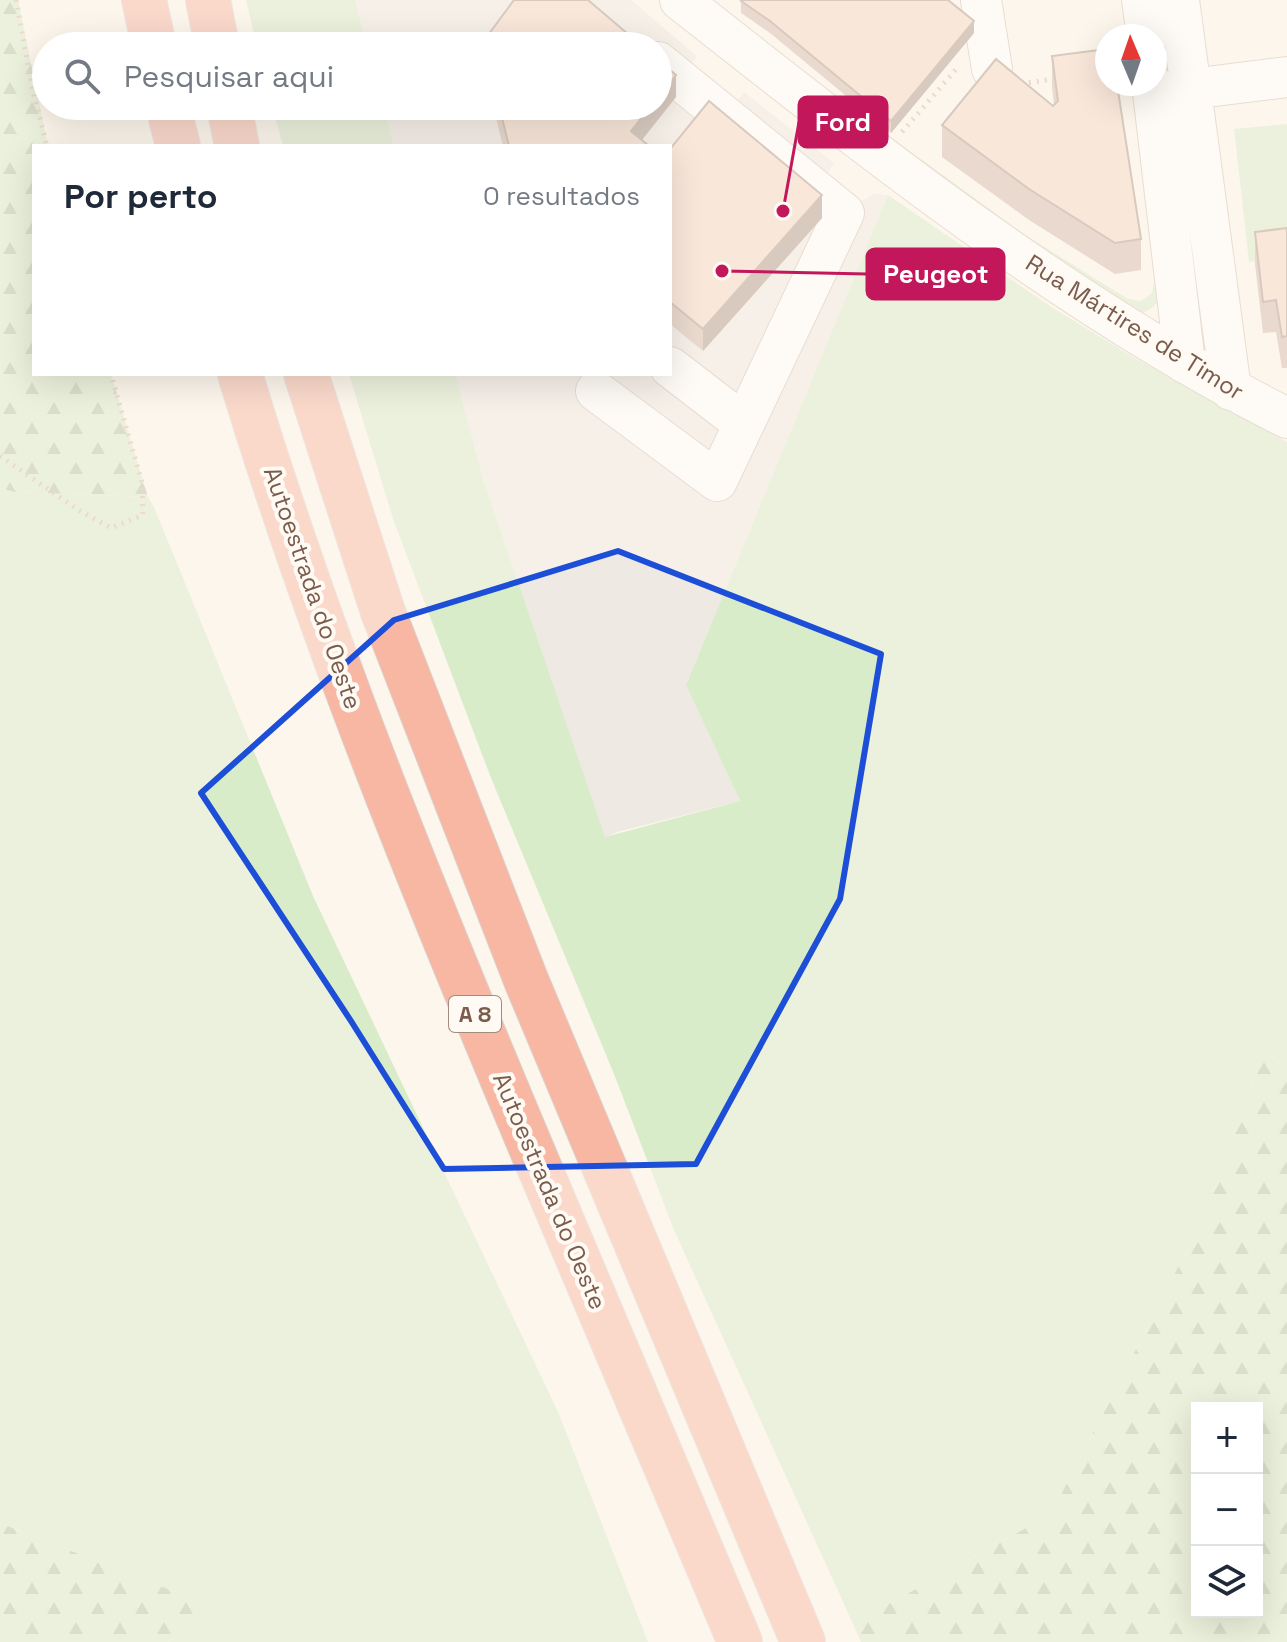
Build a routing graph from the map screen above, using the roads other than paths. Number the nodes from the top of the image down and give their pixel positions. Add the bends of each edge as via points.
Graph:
1 (144, 0) edge
2 (208, 0) edge
3 (680, 0) edge
4 (1142, 0) edge
5 (1179, 0) edge
6 (974, 7) edge
7 (1145, 24) edge
8 (151, 32) edge
9 (214, 32) edge
10 (992, 69) edge
11 (672, 73) edge
12 (1287, 77) edge
13 (1172, 86) edge
14 (172, 120) edge
15 (232, 120) edge
16 (178, 144) edge
17 (237, 144) edge
18 (1179, 308) junction
19 (1110, 317) junction
20 (1185, 363) junction
21 (672, 369) edge
22 (241, 376) edge
23 (307, 376) edge
24 (1231, 390) junction
25 (596, 391) dead end
26 (1287, 418) edge
27 (744, 424) junction
28 (740, 1642) edge
29 (803, 1642) edge

1 - 8 highway
2 - 9 highway
3 - 19 street, Rua Mártires de Timor via 900,169
4 - 7 street
5 - 13 street
6 - 10 street
11 - 27 street via 844,213
12 - 13 street
13 - 18 street
13 - 24 street
14 - 16 highway
15 - 17 highway
18 - 19 street via 1160,317
18 - 20 street
19 - 20 street, Rua Mártires de Timor
20 - 24 street, Rua Mártires de Timor
21 - 27 street
22 - 28 highway, Autoestrada do Oeste / A 8 via 373,760
23 - 29 highway, A 8 via 383,612 515,951
24 - 26 street, Rua Mártires de Timor
25 - 27 street via 717,481

